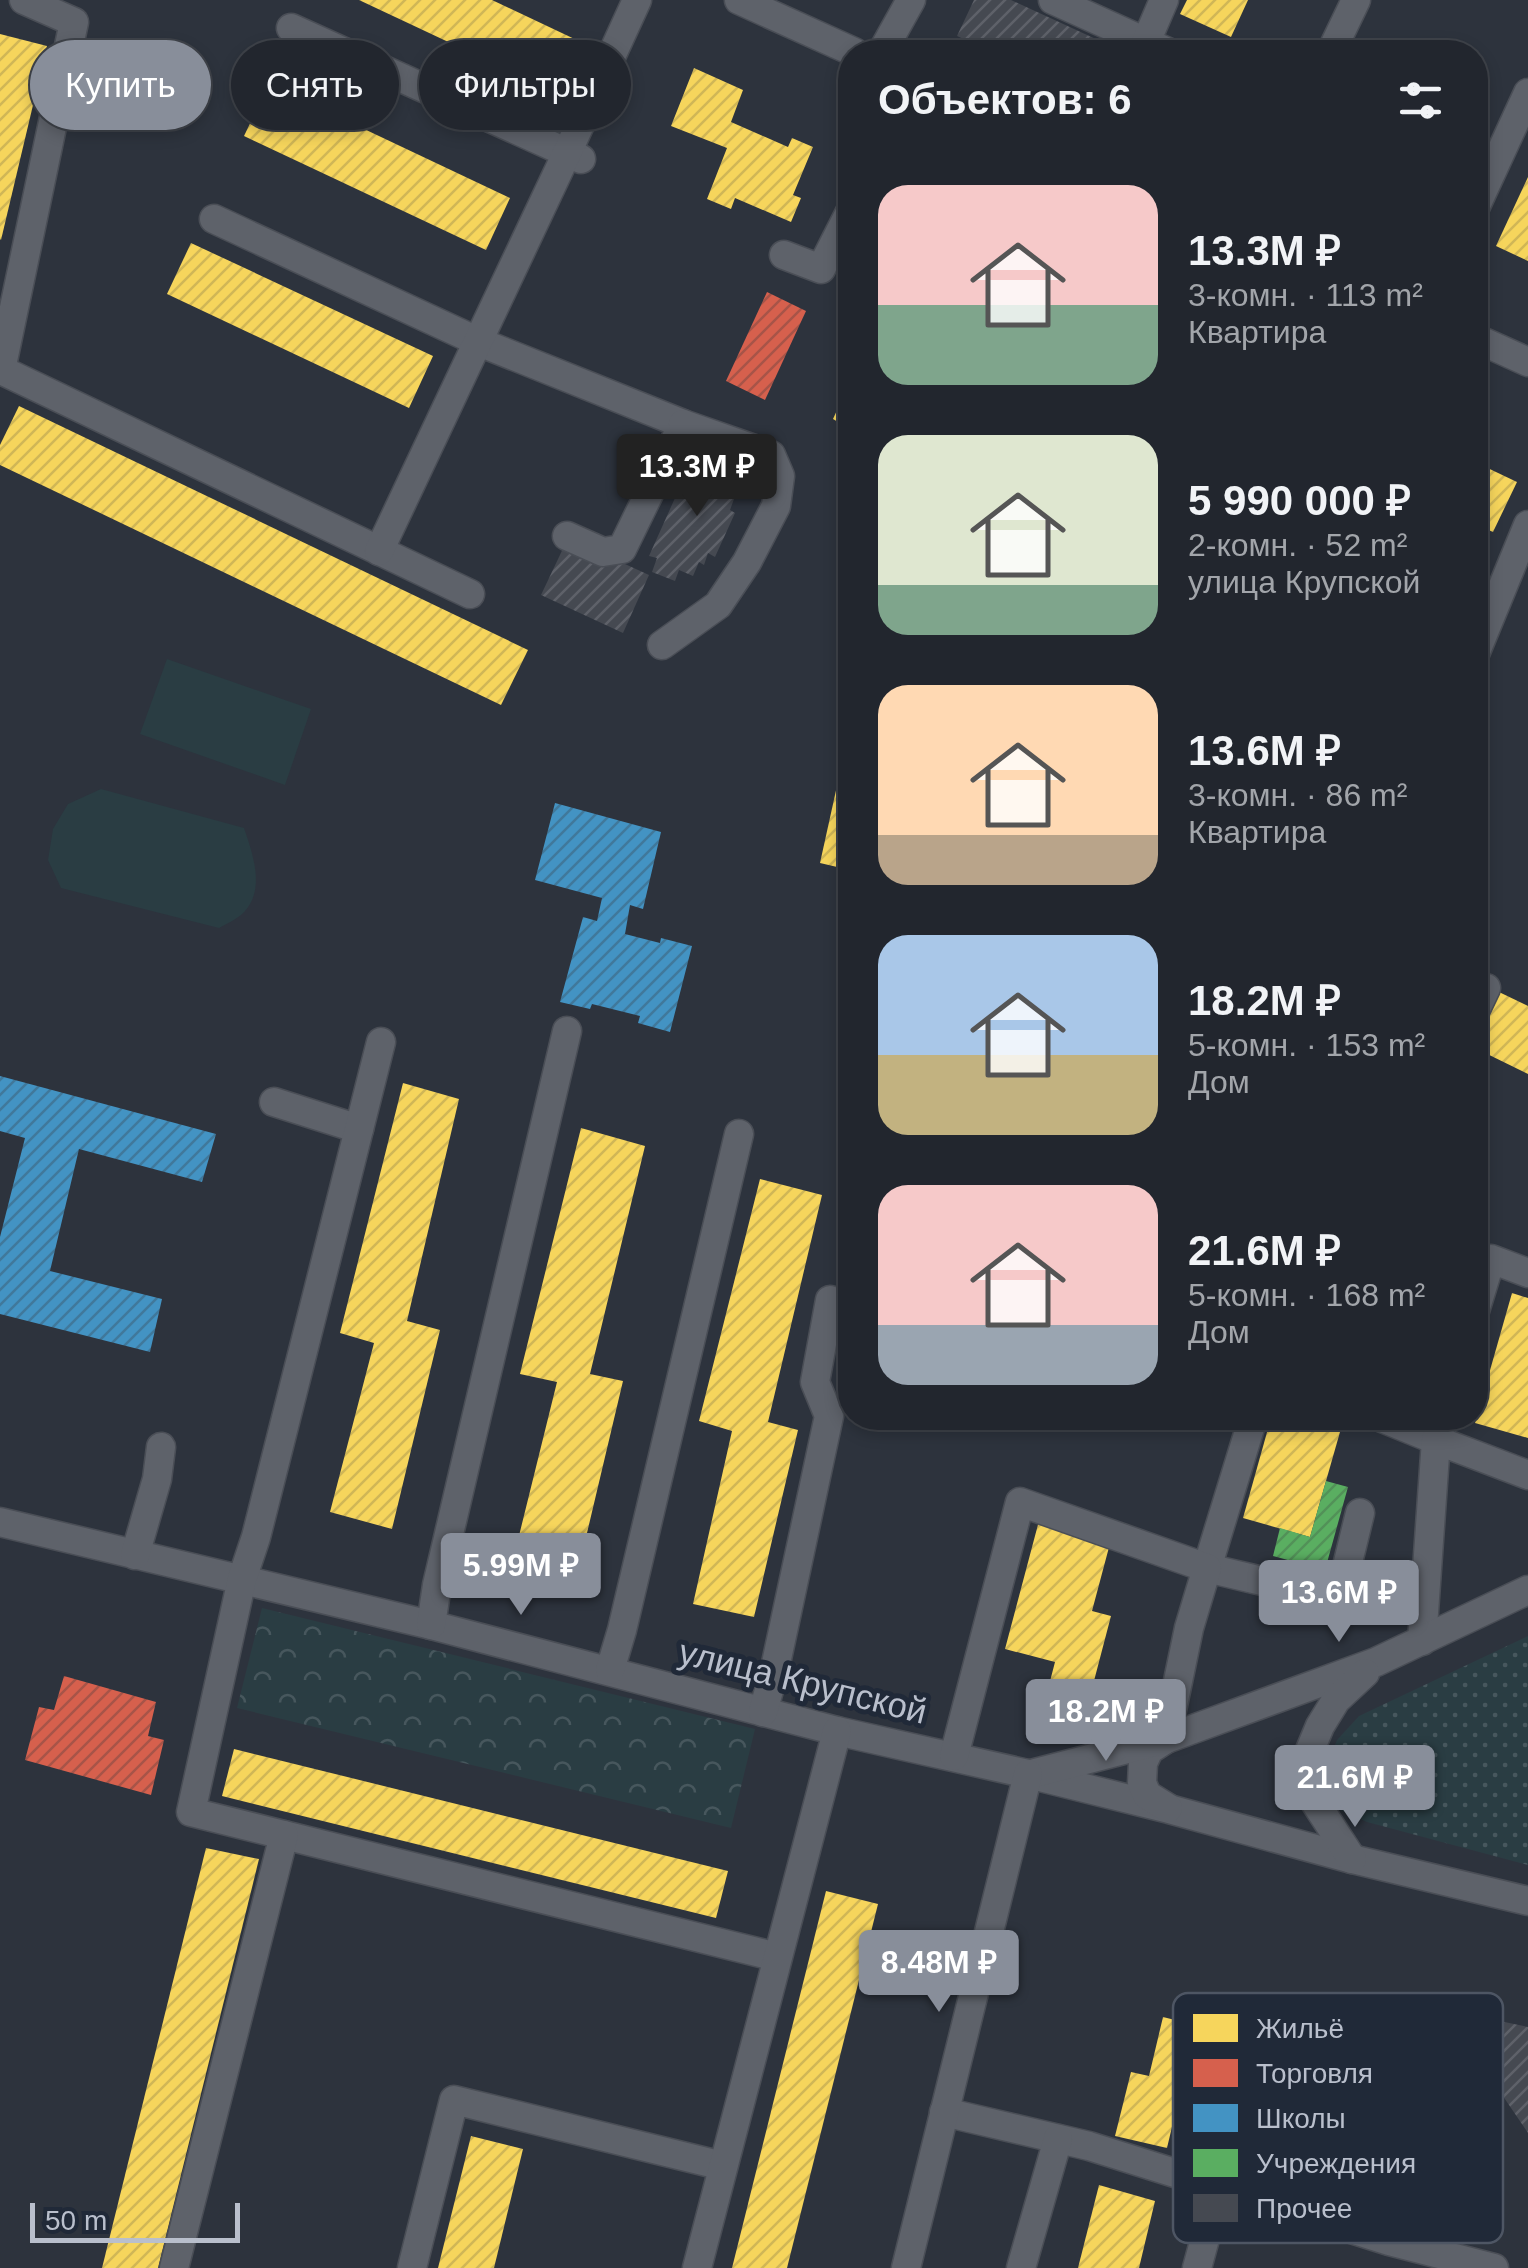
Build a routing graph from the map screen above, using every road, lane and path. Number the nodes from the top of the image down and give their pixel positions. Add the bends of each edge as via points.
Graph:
1 (24, 0) edge
2 (636, 0) edge
3 (740, 0) edge
4 (911, 0) edge
5 (1054, 0) edge
6 (1164, 0) edge
7 (1356, 0) edge
8 (291, 28) dead end
9 (889, 40) edge
10 (1142, 40) edge
11 (1158, 40) edge
12 (1337, 40) edge
13 (838, 45) edge
14 (1528, 93) edge
15 (575, 156) junction
16 (1488, 177) edge
17 (214, 219) dead end
18 (838, 236) edge
19 (784, 255) dead end
20 (479, 342) junction
21 (1488, 344) edge
22 (1528, 362) edge
23 (683, 424) junction
24 (1528, 525) edge
25 (567, 536) dead end
26 (379, 551) junction
27 (470, 594) dead end
28 (1488, 616) edge
29 (662, 646) dead end
30 (567, 1031) dead end
31 (381, 1042) dead end
32 (274, 1102) dead end
33 (360, 1129) junction
34 (739, 1134) dead end
35 (1488, 1267) edge
36 (1528, 1273) edge
37 (830, 1300) dead end
38 (1249, 1430) edge
39 (1439, 1430) edge
40 (1441, 1430) edge
41 (161, 1446) dead end
42 (1528, 1474) edge
43 (1360, 1512) dead end
44 (0, 1522) edge
45 (135, 1555) junction
46 (1207, 1568) junction
47 (1426, 1577) junction
48 (242, 1580) junction
49 (1528, 1590) edge
50 (1339, 1599) junction
51 (430, 1625) junction
52 (1422, 1641) junction
53 (1376, 1662) junction
54 (610, 1670) junction
55 (763, 1712) junction
56 (837, 1731) junction
57 (1166, 1740) junction
58 (954, 1756) junction
59 (1028, 1774) junction
60 (1170, 1809) junction
61 (284, 1836) junction
62 (1352, 1859) junction
63 (1528, 1900) edge
64 (778, 1956) junction
65 (944, 2112) junction
66 (1058, 2139) junction
67 (724, 2166) junction
68 (1173, 2173) edge
69 (1204, 2243) edge
70 (1397, 2243) edge
71 (174, 2268) edge
72 (412, 2268) edge
73 (697, 2268) edge
74 (906, 2268) edge
75 (1021, 2268) edge
76 (1197, 2268) edge
77 (1494, 2268) edge

1 - 26 street via 74,22 1,370
2 - 15 street
3 - 13 street
4 - 9 street
5 - 10 street
6 - 11 street
7 - 12 street
8 - 15 street
14 - 16 street
15 - 20 street
17 - 20 street
18 - 19 street via 821,269
20 - 23 street
20 - 26 street
21 - 22 street
23 - 25 street via 622,549 603,552
23 - 29 street via 771,455 780,476 776,506 718,605
24 - 28 street
26 - 27 street
30 - 51 street
31 - 33 street
32 - 33 street
33 - 48 street
34 - 54 street
35 - 36 street via 1491,1259
37 - 55 street via 816,1382 829,1416
38 - 46 street
39 - 47 street
40 - 42 street
41 - 45 street
43 - 50 street
44 - 45 street, улица Крупской
45 - 48 street, улица Крупской
46 - 50 street
46 - 57 street
46 - 58 street via 1020,1502
47 - 50 street
47 - 52 street
48 - 51 street, улица Крупской
48 - 61 street via 192,1812
49 - 52 street
51 - 54 street, улица Крупской
52 - 53 street
53 - 57 street
53 - 62 street via 1336,1700 1308,1756 1313,1799
54 - 55 street, улица Крупской
55 - 56 street, улица Крупской
56 - 58 street, улица Крупской
56 - 64 street
57 - 59 street
57 - 60 street via 1149,1750 1142,1784
58 - 59 street, улица Крупской
59 - 60 street, улица Крупской
59 - 65 street
60 - 62 street, улица Крупской
61 - 64 street
61 - 71 street
62 - 63 street, улица Крупской
64 - 67 street
65 - 66 street
65 - 74 street
66 - 68 street
66 - 75 street
67 - 72 street via 454,2100
67 - 73 street
69 - 76 street
70 - 77 street

